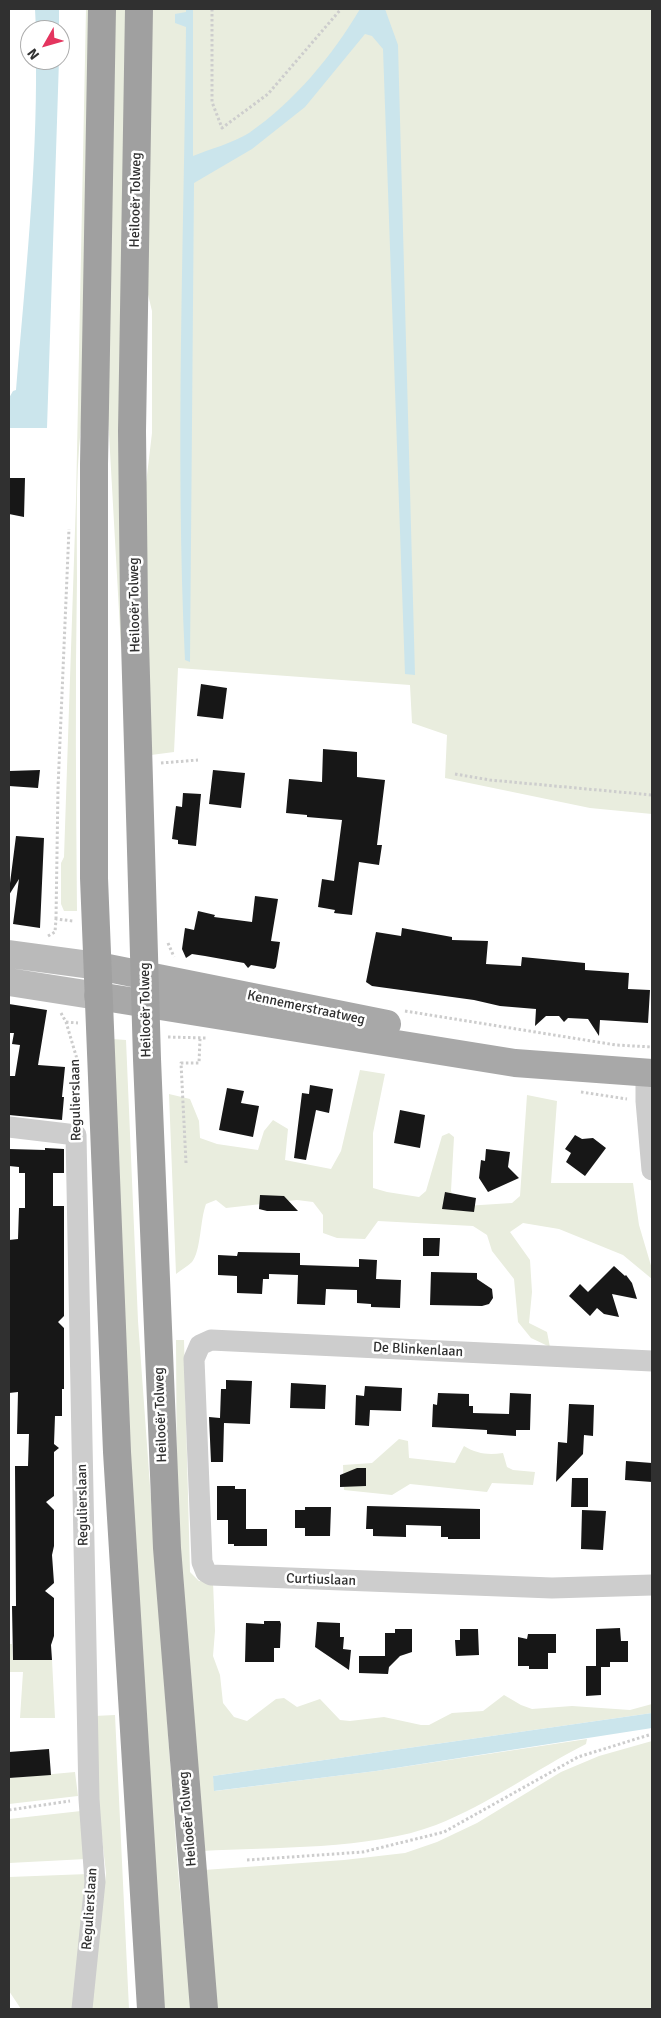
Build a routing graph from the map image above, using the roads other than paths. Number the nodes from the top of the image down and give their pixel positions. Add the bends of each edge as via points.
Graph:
1 (102, 9) edge
2 (139, 9) edge
3 (9, 954) edge
4 (98, 966) junction
5 (145, 976) junction
6 (9, 982) edge
7 (98, 996) junction
8 (145, 1004) junction
9 (648, 1064) edge
10 (602, 1068) junction
11 (9, 1127) edge
12 (652, 1170) edge
13 (194, 1358) joint
14 (652, 1361) edge
15 (652, 1585) edge
16 (82, 2009) edge
17 (151, 2009) edge
18 (204, 2009) edge

1 - 4 highway via 94,464 94,878
2 - 5 highway, Heilooër Tolweg via 132,431
3 - 4 main road, Kennemerstraatweg
4 - 5 main road, Kennemerstraatweg
4 - 7 highway
5 - 8 highway, Heilooër Tolweg
5 - 10 main road, Kennemerstraatweg via 401,1027 512,1045
6 - 7 main road, Kennemerstraatweg
7 - 8 main road, Kennemerstraatweg
7 - 17 highway via 117,1452
8 - 10 main road, Kennemerstraatweg via 515,1063
8 - 18 highway, Heilooër Tolweg via 167,1548
9 - 10 main road, Kennemerstraatweg
9 - 12 street via 646,1101
11 - 16 street, Regulierslaan via 76,1136 89,1799 95,1882
13 - 14 street, De Blinkenlaan via 200,1345 211,1340
13 - 15 street, Curtiuslaan via 202,1562 211,1575 552,1588

